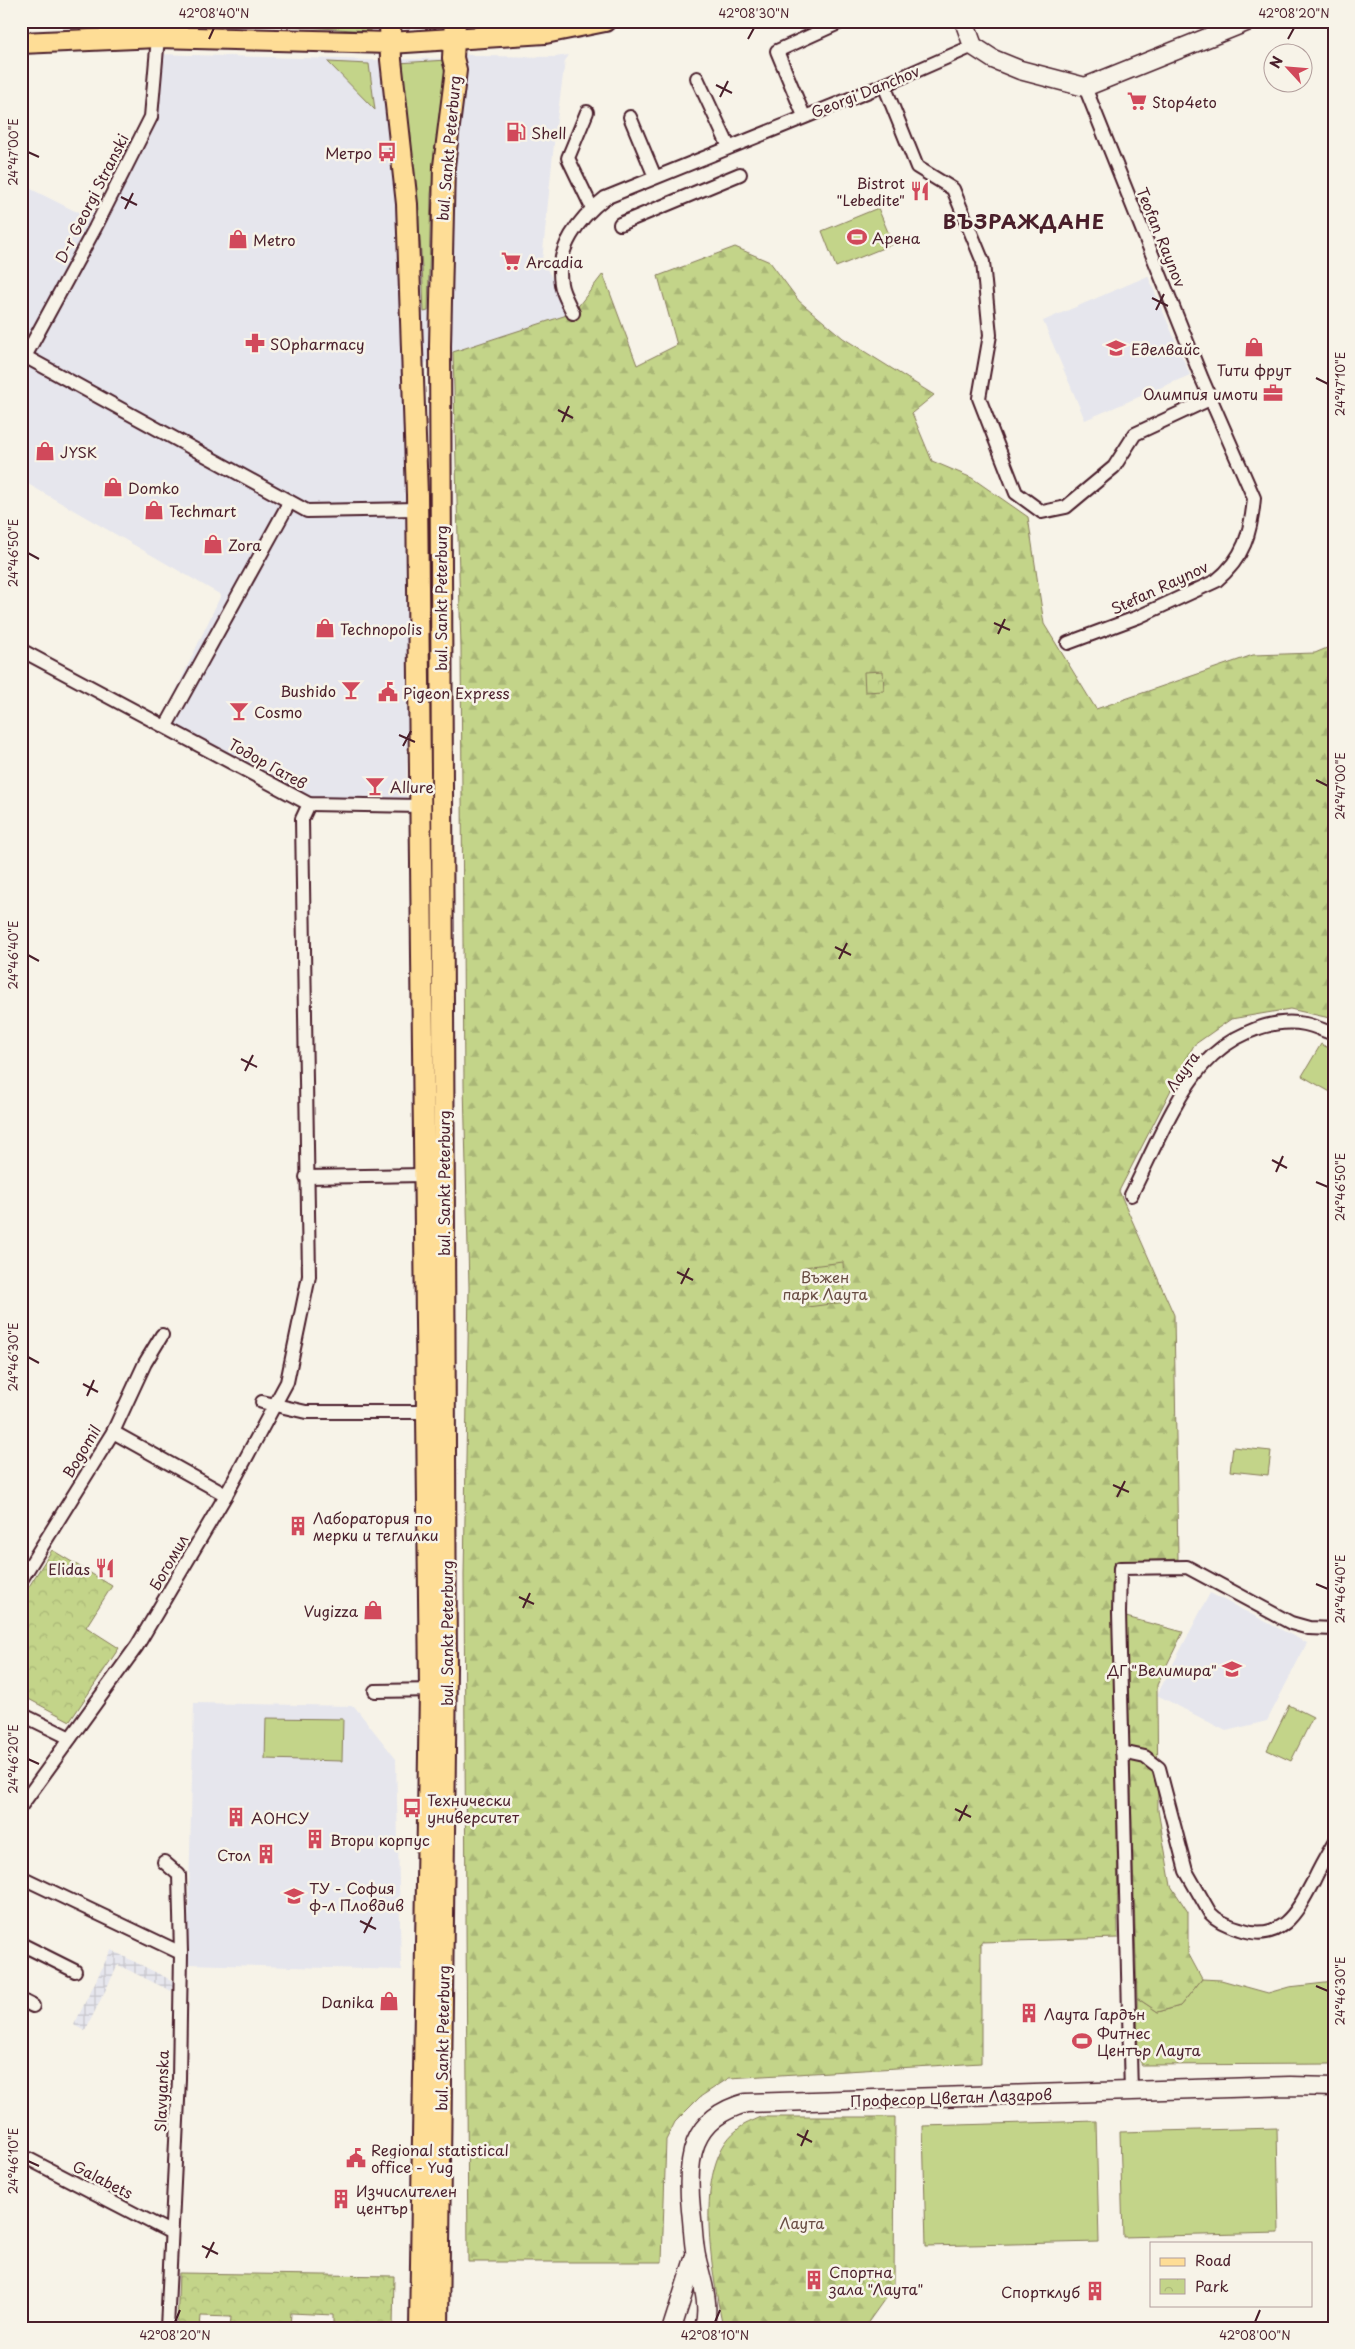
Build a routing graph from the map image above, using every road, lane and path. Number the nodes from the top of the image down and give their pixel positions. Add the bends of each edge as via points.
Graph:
1 (390, 21) edge
2 (605, 21) edge
3 (843, 21) edge
4 (964, 21) edge
5 (1249, 21) edge
6 (455, 30) edge
7 (158, 37) junction
8 (21, 43) edge
9 (390, 43) junction
10 (973, 46) junction
11 (697, 78) dead end
12 (884, 85) junction
13 (1085, 88) junction
14 (587, 112) dead end
15 (804, 116) junction
16 (630, 117) dead end
17 (729, 147) junction
18 (740, 174) dead end
19 (655, 177) junction
20 (592, 208) junction
21 (620, 224) dead end
22 (573, 313) dead end
23 (23, 361) edge
24 (1210, 399) junction
25 (288, 502) junction
26 (417, 510) junction
27 (1068, 643) dead end
28 (21, 650) edge
29 (166, 726) junction
30 (309, 804) junction
31 (421, 806) junction
32 (1334, 1034) edge
33 (424, 1175) junction
34 (306, 1177) junction
35 (1131, 1195) dead end
36 (162, 1335) dead end
37 (262, 1402) dead end
38 (275, 1406) junction
39 (427, 1412) junction
40 (113, 1432) junction
41 (226, 1495) junction
42 (21, 1580) edge
43 (1334, 1629) edge
44 (438, 1690) junction
45 (375, 1691) dead end
46 (21, 1714) edge
47 (70, 1738) junction
48 (1122, 1752) junction
49 (21, 1806) edge
50 (1334, 1843) edge
51 (164, 1862) dead end
52 (21, 1878) edge
53 (21, 1944) edge
54 (181, 1953) junction
55 (75, 1971) dead end
56 (21, 2000) edge
57 (33, 2006) dead end
58 (1334, 2087) edge
59 (1131, 2093) junction
60 (22, 2158) edge
61 (170, 2232) junction
62 (696, 2253) junction
63 (167, 2328) edge
64 (420, 2328) edge
65 (438, 2328) edge
66 (672, 2328) edge
67 (704, 2328) edge

1 - 9 main road, bul. Sankt Peterburg
2 - 6 main road via 545,33
3 - 15 street via 777,51
4 - 10 street
5 - 13 street
6 - 9 main road
6 - 44 main road, bul. Sankt Peterburg via 453,58 456,70 444,166 440,346
7 - 8 main road
7 - 9 main road
7 - 23 street, D-r Georgi Stranski via 151,117
9 - 26 main road, bul. Sankt Peterburg via 407,204
10 - 12 street, Georgi Danchov
10 - 13 street via 1020,70
11 - 17 street
12 - 15 street, Georgi Danchov
12 - 24 street via 917,167 954,189 983,262 990,335 979,398 1016,493 1042,512 1066,507 1114,467 1135,434
13 - 24 street, Teofan Raynov
14 - 20 street via 568,158
15 - 17 street, Georgi Danchov
16 - 19 street
17 - 19 street, Georgi Danchov
18 - 21 street
19 - 20 street, Georgi Danchov via 605,198
20 - 22 street, Georgi Danchov via 569,237 561,261 561,285
23 - 25 street
24 - 27 street, Stefan Raynov via 1254,498 1246,546 1216,581 1138,617
25 - 26 street via 306,511
25 - 29 street
26 - 31 main road, bul. Sankt Peterburg
28 - 29 street, Тодор Гатев
29 - 30 street, Тодор Гатев
30 - 31 street, Тодор Гатев
30 - 34 street via 302,819
31 - 33 main road, bul. Sankt Peterburg
32 - 35 street, Лаута via 1304,1024 1281,1024 1253,1029 1232,1041 1204,1064 1188,1084
33 - 34 street
33 - 39 main road, bul. Sankt Peterburg
34 - 38 street via 309,1276 287,1382
36 - 40 street, Bogomil via 145,1363
37 - 38 street
38 - 39 street via 306,1412
38 - 41 street
39 - 44 main road, bul. Sankt Peterburg
40 - 41 street
40 - 42 street, Bogomil
41 - 47 street via 137,1646
43 - 48 street via 1291,1623 1187,1567 1120,1568
44 - 45 street
44 - 64 main road, bul. Sankt Peterburg
44 - 65 main road, bul. Sankt Peterburg
46 - 47 street
47 - 49 street
48 - 50 street via 1145,1757 1159,1768 1186,1871 1210,1914 1229,1926 1259,1932 1271,1931 1285,1924 1297,1912
48 - 59 street
51 - 54 street, Slavyanska via 179,1875
52 - 54 street
53 - 55 street
54 - 61 street, Slavyanska
56 - 57 street
58 - 59 street, Професор Цветан Лазаров
59 - 62 street, Професор Цветан Лазаров via 755,2103 730,2108 702,2130 693,2146 689,2167
60 - 61 street, Galabets
61 - 63 street, Slavyanska
62 - 66 street, Професор Цветан Лазаров
62 - 67 street, Професор Цветан Лазаров via 707,2311

